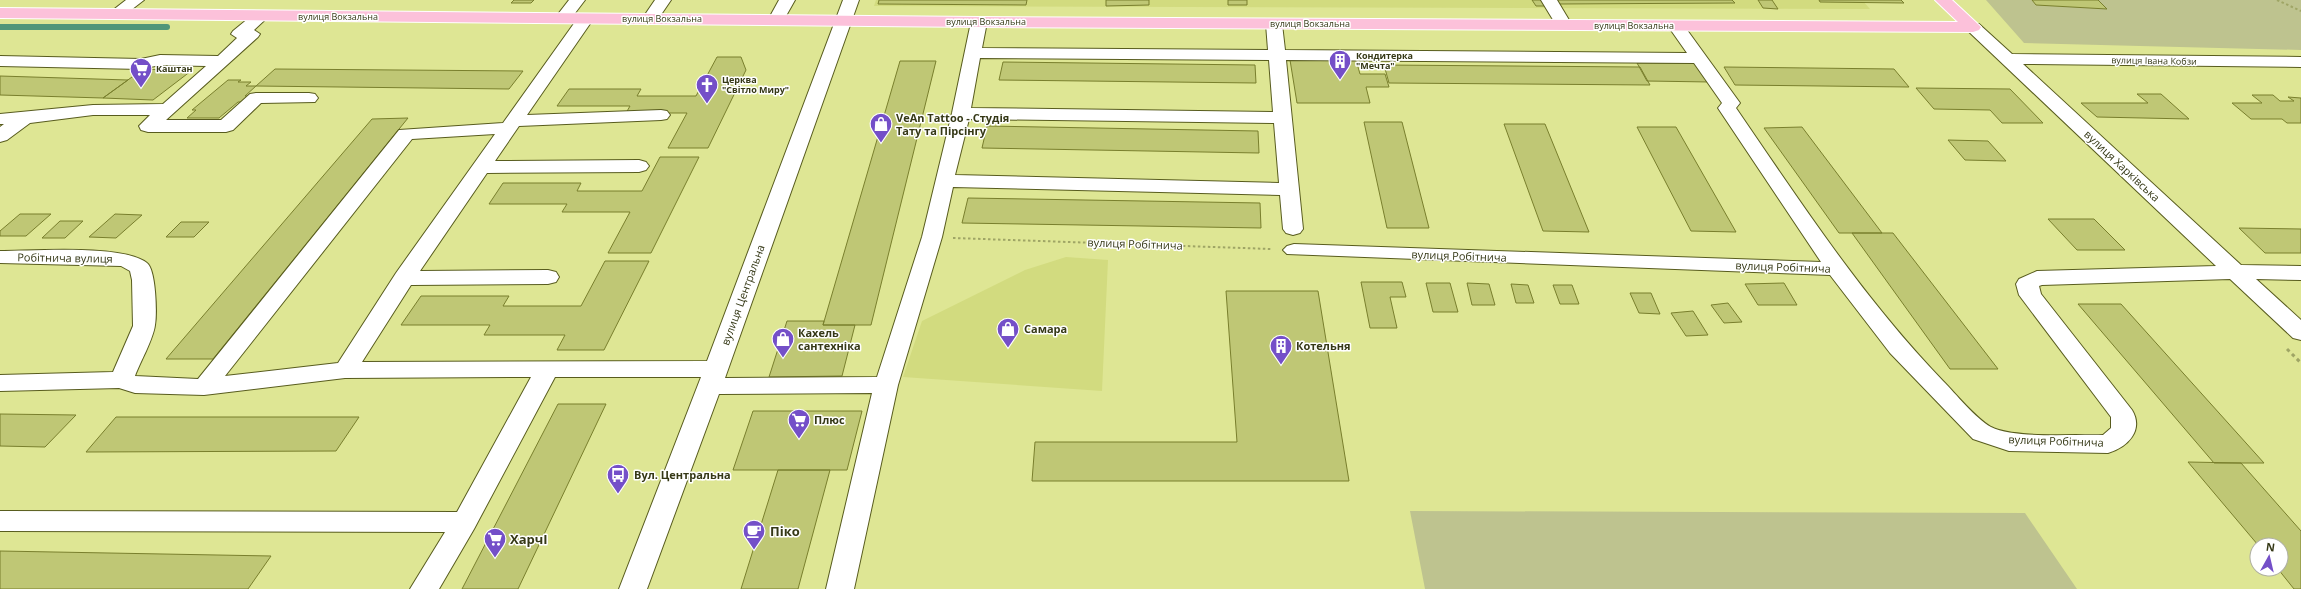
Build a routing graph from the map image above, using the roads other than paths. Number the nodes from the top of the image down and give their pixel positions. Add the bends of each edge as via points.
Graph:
1 (136, 0) edge
2 (577, 0) edge
3 (663, 0) edge
4 (787, 0) edge
5 (851, 0) edge
6 (1549, 0) edge
7 (1943, 0) edge
8 (0, 13) edge
9 (116, 14) junction
10 (261, 16) junction
11 (563, 18) junction
12 (586, 18) junction
13 (650, 19) junction
14 (776, 20) junction
15 (842, 21) junction
16 (979, 22) junction
17 (1274, 24) junction
18 (1564, 25) junction
19 (1676, 26) junction
20 (1973, 27) junction
21 (973, 53) junction
22 (1276, 56) junction
23 (1699, 58) junction
24 (2008, 59) junction
25 (0, 61) edge
26 (222, 61) junction
27 (2301, 62) edge
28 (309, 98) dead end
29 (168, 109) junction
30 (961, 113) junction
31 (661, 115) dead end
32 (25, 118) junction
33 (1283, 118) junction
34 (0, 119) edge
35 (511, 125) junction
36 (0, 136) edge
37 (639, 166) dead end
38 (484, 167) junction
39 (944, 181) junction
40 (1290, 189) junction
41 (0, 257) edge
42 (1836, 269) junction
43 (2235, 272) junction
44 (2301, 273) edge
45 (548, 277) dead end
46 (404, 278) junction
47 (2301, 333) edge
48 (548, 368) junction
49 (345, 370) junction
50 (713, 378) junction
51 (120, 380) junction
52 (0, 383) edge
53 (886, 385) junction
54 (204, 387) junction
55 (0, 521) edge
56 (465, 522) junction
57 (424, 589) edge
58 (633, 589) edge
59 (840, 589) edge

1 - 9 street
2 - 11 street
3 - 13 street
4 - 14 street
5 - 15 street, вулиця Центральна
6 - 18 street
7 - 20 main road, вулиця Харківська
8 - 9 main road, вулиця Вокзальна
9 - 10 main road, вулиця Вокзальна
10 - 11 main road, вулиця Вокзальна
10 - 26 street via 239,34 252,34
11 - 12 main road, вулиця Вокзальна
12 - 13 main road, вулиця Вокзальна
12 - 35 street
13 - 14 main road, вулиця Вокзальна
14 - 15 main road, вулиця Вокзальна
15 - 16 main road, вулиця Вокзальна
15 - 50 street, вулиця Центральна
16 - 17 main road, вулиця Вокзальна
16 - 21 street
17 - 18 main road, вулиця Вокзальна
17 - 22 street
18 - 19 main road, вулиця Вокзальна
19 - 20 main road, вулиця Вокзальна
19 - 23 street
20 - 24 street, вулиця Харківська
21 - 22 street
21 - 30 street
22 - 23 street
22 - 33 street
23 - 42 street via 1731,103 1727,108
24 - 27 street, вулиця Івана Кобзи
24 - 43 street, вулиця Харківська
25 - 26 street via 141,64 160,60
26 - 29 street
28 - 29 street via 256,98 226,126 148,126
29 - 32 street via 93,110
30 - 33 street
30 - 39 street
31 - 35 street
32 - 34 street
32 - 36 street
33 - 40 street
35 - 38 street
35 - 54 street via 406,134
37 - 38 street
38 - 46 street
39 - 40 street
39 - 53 street via 932,237
40 - 42 street, вулиця Робітнича via 1293,240
41 - 51 street, Робітнича вулиця via 109,258 126,260 140,268 143,280 144,326
42 - 43 street, вулиця Робітнича via 1898,348 1982,433 2009,442 2108,444 2124,431 2123,416 2030,295 2027,284 2037,278
43 - 44 street, вулиця Робітнича
43 - 47 street, вулиця Харківська
45 - 46 street
46 - 49 street
48 - 49 street
48 - 50 street
48 - 56 street
49 - 54 street
50 - 53 street
50 - 58 street, вулиця Центральна
51 - 52 street
51 - 54 street via 135,385
53 - 59 street
55 - 56 street
56 - 57 street

